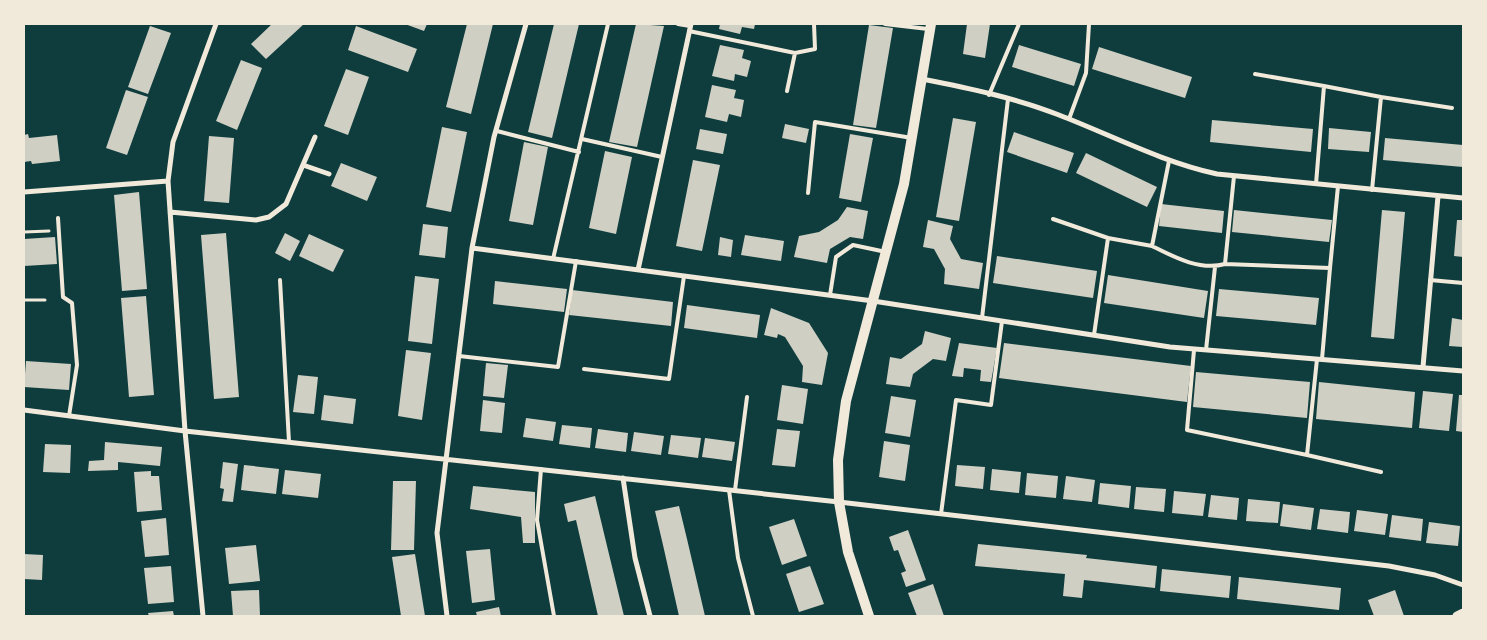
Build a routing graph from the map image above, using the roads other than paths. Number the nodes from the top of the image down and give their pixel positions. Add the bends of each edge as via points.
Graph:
1 (216, 24) edge
2 (526, 24) edge
3 (608, 24) edge
4 (678, 24) edge
5 (814, 24) edge
6 (885, 24) edge
7 (1019, 24) edge
8 (1090, 24) edge
9 (931, 26) edge
10 (690, 27) edge
11 (795, 53) junction
12 (1255, 74) dead end
13 (922, 79) junction
14 (1324, 86) junction
15 (787, 91) dead end
16 (989, 95) junction
17 (1381, 97) junction
18 (1008, 99) junction
19 (1452, 108) dead end
20 (1069, 119) junction
21 (497, 130) junction
22 (315, 137) dead end
23 (912, 138) junction
24 (582, 139) junction
25 (579, 152) junction
26 (662, 157) junction
27 (1169, 161) junction
28 (303, 165) junction
29 (330, 174) dead end
30 (1234, 176) junction
31 (168, 181) junction
32 (1316, 184) junction
33 (1338, 186) junction
34 (1372, 190) junction
35 (24, 192) edge
36 (808, 193) dead end
37 (1438, 196) junction
38 (1463, 198) edge
39 (170, 212) junction
40 (58, 218) dead end
41 (1054, 220) dead end
42 (1108, 238) junction
43 (1152, 246) junction
44 (472, 248) junction
45 (886, 252) junction
46 (553, 259) junction
47 (576, 262) junction
48 (1225, 264) junction
49 (1215, 267) junction
50 (1330, 268) junction
51 (638, 270) junction
52 (684, 276) junction
53 (280, 280) dead end
54 (1430, 280) junction
55 (1463, 283) edge
56 (830, 295) junction
57 (874, 301) junction
58 (982, 318) junction
59 (1002, 321) junction
60 (1094, 336) junction
61 (1194, 350) junction
62 (1206, 350) junction
63 (459, 356) junction
64 (1319, 359) junction
65 (1423, 368) junction
66 (584, 369) dead end
67 (1463, 371) edge
68 (747, 397) dead end
69 (24, 410) edge
70 (69, 416) junction
71 (185, 430) junction
72 (289, 442) junction
73 (1307, 456) junction
74 (446, 459) junction
75 (541, 469) junction
76 (1381, 472) dead end
77 (623, 478) junction
78 (729, 490) junction
79 (735, 490) junction
80 (839, 502) junction
81 (941, 514) junction
82 (1463, 585) edge
83 (1463, 614) edge
84 (203, 616) edge
85 (447, 616) edge
86 (554, 616) edge
87 (650, 616) edge
88 (753, 616) edge
89 (869, 616) edge
90 (1457, 616) edge

1 - 31 street via 173,142
2 - 21 street
3 - 24 lane
4 - 10 lane
5 - 11 lane via 815,49
6 - 9 lane
7 - 16 lane
8 - 20 lane via 1086,73
9 - 13 main road
10 - 11 lane
10 - 26 street
11 - 15 lane
12 - 14 lane
13 - 16 street
13 - 23 main road
14 - 17 lane
14 - 32 lane
16 - 18 street
17 - 19 lane
17 - 34 lane
18 - 20 street
18 - 58 lane
20 - 27 street
21 - 25 lane
21 - 44 street
22 - 28 street
23 - 36 lane via 815,122
23 - 45 main road
24 - 25 lane
24 - 26 lane
25 - 46 lane
26 - 51 street
27 - 30 street
27 - 43 lane
28 - 29 street
28 - 39 street via 286,204 269,217 256,220
30 - 32 street
30 - 48 lane
31 - 35 street
31 - 39 street
32 - 33 street
33 - 34 street
33 - 50 lane
34 - 37 street
37 - 38 street
37 - 54 street
39 - 71 street
40 - 70 lane via 63,297 72,303 77,365
41 - 42 lane
42 - 43 lane
42 - 60 lane
43 - 49 lane via 1175,258
44 - 46 street
44 - 63 street
45 - 56 lane via 852,246 836,257
45 - 57 main road
46 - 47 street
47 - 51 street
47 - 63 lane via 558,368
48 - 49 lane
48 - 50 lane
49 - 62 lane
50 - 64 lane
51 - 52 street
52 - 56 street
52 - 66 lane via 669,379
53 - 72 lane
54 - 55 lane
54 - 65 street
56 - 57 street
57 - 58 street
57 - 80 main road via 846,401 838,460
58 - 59 street
59 - 60 street
59 - 81 lane via 991,405 956,400
60 - 61 street
61 - 62 street
61 - 73 lane via 1187,430
62 - 64 street
63 - 74 street
64 - 65 street
64 - 73 lane
65 - 67 street
68 - 79 lane
69 - 70 street
70 - 71 street
71 - 72 street
71 - 84 street
72 - 74 street
73 - 76 lane
74 - 75 street
74 - 85 street via 437,533
75 - 77 street
75 - 86 lane via 537,520
77 - 78 street
77 - 87 street via 635,558
78 - 79 street
78 - 88 lane via 738,558
79 - 80 street
80 - 81 street
80 - 89 main road via 848,552
81 - 82 street via 1389,566 1435,575
83 - 90 street

